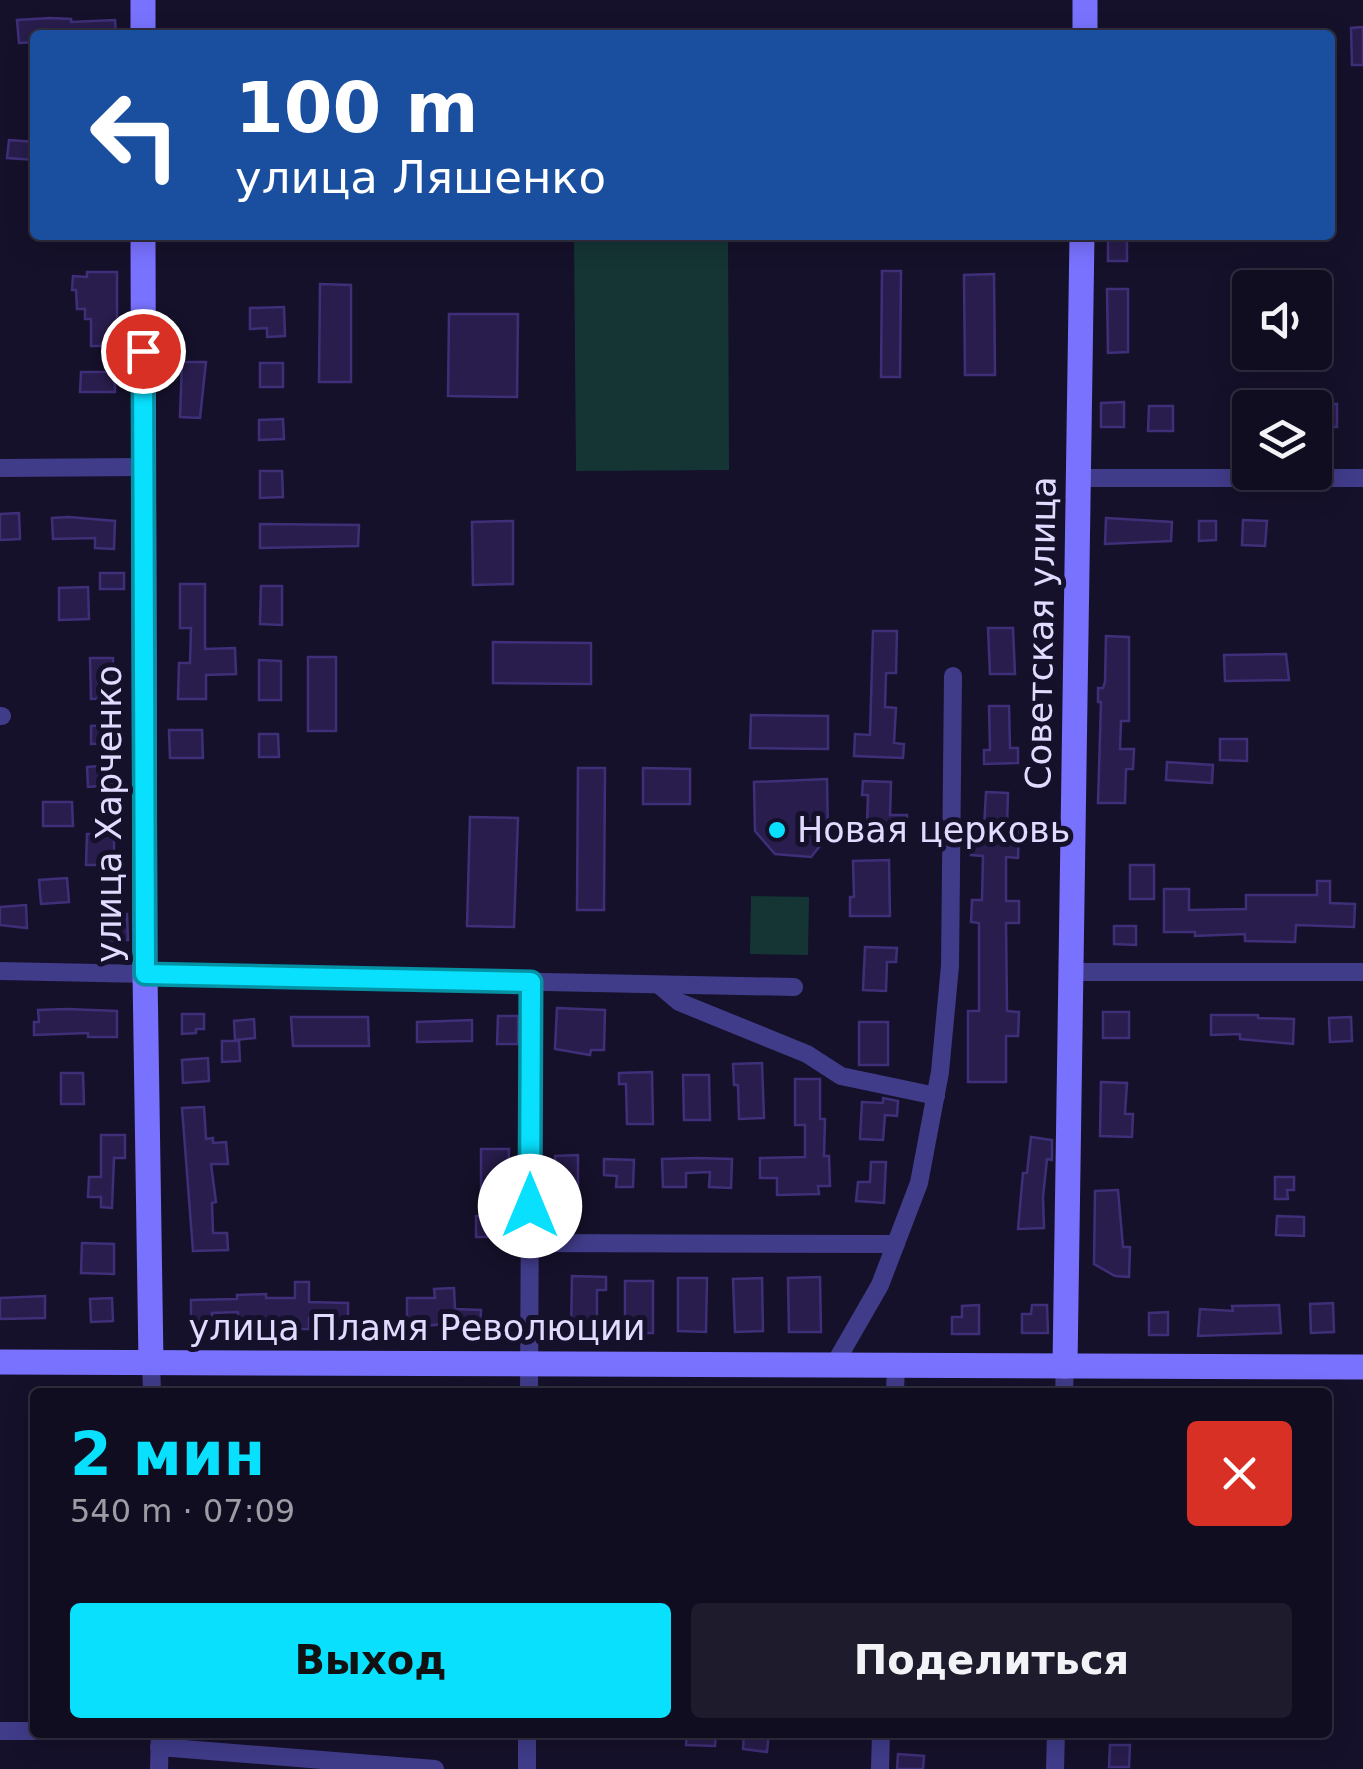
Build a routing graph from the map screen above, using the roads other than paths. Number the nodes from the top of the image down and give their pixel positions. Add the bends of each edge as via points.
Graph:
1 (143, 0) edge
2 (1086, 0) edge
3 (143, 30) edge
4 (1085, 30) edge
5 (143, 240) edge
6 (1082, 240) edge
7 (143, 467) junction
8 (0, 468) edge
9 (1078, 478) junction
10 (1363, 478) edge
11 (953, 676) dead end
12 (0, 971) edge
13 (1071, 972) junction
14 (1363, 972) edge
15 (145, 974) junction
16 (531, 982) junction
17 (659, 984) junction
18 (794, 988) dead end
19 (936, 1096) junction
20 (530, 1243) junction
21 (896, 1244) junction
22 (0, 1362) edge
23 (151, 1362) junction
24 (529, 1364) junction
25 (834, 1365) junction
26 (896, 1365) junction
27 (1065, 1366) junction
28 (1363, 1367) edge
29 (152, 1388) edge
30 (529, 1388) edge
31 (895, 1388) edge
32 (1064, 1388) edge
33 (0, 1731) edge
34 (30, 1731) edge
35 (527, 1738) edge
36 (882, 1738) edge
37 (1056, 1738) edge
38 (160, 1740) edge
39 (159, 1769) edge
40 (435, 1769) edge
41 (527, 1769) edge
42 (880, 1769) edge
43 (1056, 1769) edge

1 - 3 street
2 - 4 street
5 - 7 street, улица Харченко
6 - 9 street, Советская улица
7 - 8 street
7 - 15 street, улица Харченко
9 - 10 street
9 - 13 street, Советская улица
11 - 19 street via 950,966
12 - 15 street
13 - 14 street
13 - 27 street, Советская улица
15 - 16 street
15 - 23 street, улица Харченко
16 - 17 street
16 - 20 street
17 - 18 street
17 - 19 street via 679,1002 807,1054 841,1076
19 - 21 street via 919,1184
20 - 21 street
20 - 24 street
21 - 25 street
22 - 23 street, улица Пламя Революции
23 - 24 street, улица Пламя Революции
23 - 29 street, улица Харченко
24 - 25 street, улица Пламя Революции
24 - 30 street
25 - 26 street, улица Пламя Революции
26 - 27 street, улица Пламя Революции
26 - 31 street
27 - 28 street, улица Пламя Революции
27 - 32 street, Советская улица
33 - 34 street
35 - 41 street
36 - 42 street
37 - 43 street
38 - 39 street
38 - 40 street

